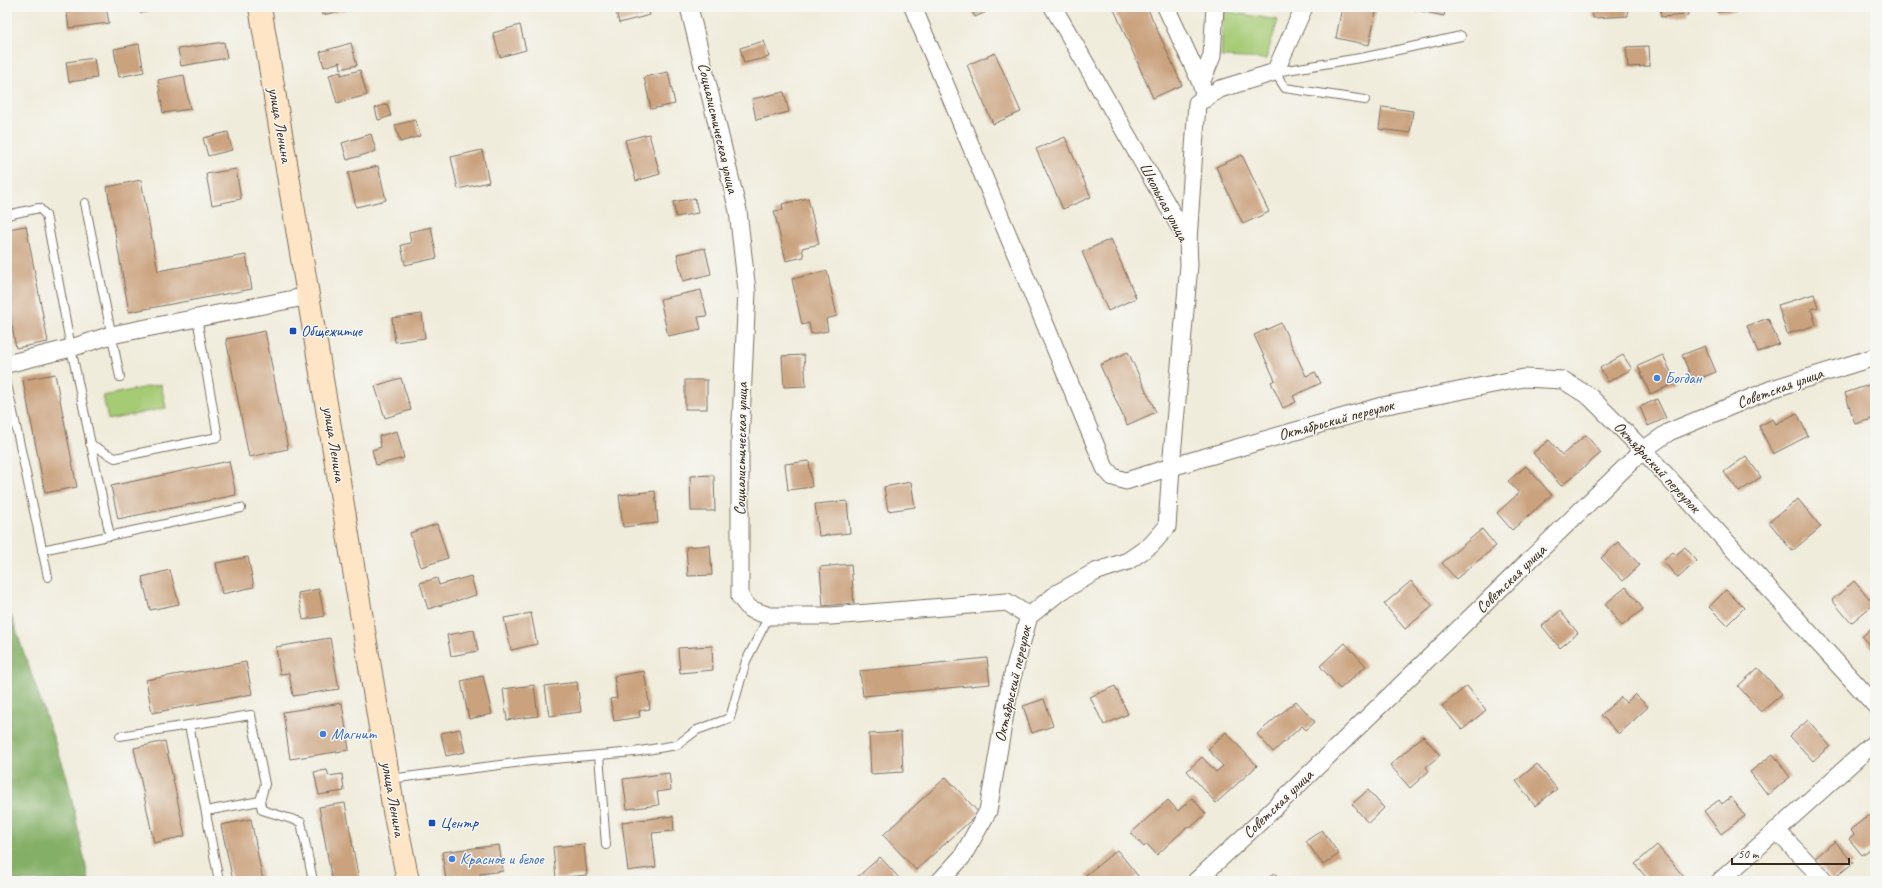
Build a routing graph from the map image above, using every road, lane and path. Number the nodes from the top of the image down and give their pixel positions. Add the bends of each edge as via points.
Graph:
1 (260, 7) edge
2 (689, 7) edge
3 (914, 7) edge
4 (1053, 7) edge
5 (1166, 7) edge
6 (1214, 7) edge
7 (1304, 7) edge
8 (1461, 36) dead end
9 (1275, 72) junction
10 (1203, 91) junction
11 (1365, 100) dead end
12 (85, 203) dead end
13 (7, 214) edge
14 (1188, 241) junction
15 (309, 296) junction
16 (197, 318) junction
17 (110, 336) junction
18 (71, 348) junction
19 (1875, 356) edge
20 (7, 364) edge
21 (120, 377) dead end
22 (7, 384) edge
23 (90, 444) junction
24 (1643, 450) junction
25 (1171, 467) junction
26 (241, 508) dead end
27 (110, 536) junction
28 (42, 550) junction
29 (48, 576) dead end
30 (769, 616) junction
31 (1029, 616) junction
32 (1875, 705) edge
33 (189, 725) junction
34 (120, 736) dead end
35 (1875, 742) edge
36 (599, 755) junction
37 (389, 779) junction
38 (260, 801) junction
39 (206, 811) junction
40 (1776, 830) junction
41 (606, 845) dead end
42 (219, 881) edge
43 (313, 881) edge
44 (408, 881) edge
45 (940, 881) edge
46 (1196, 881) edge
47 (1720, 881) edge
48 (1824, 881) edge

1 - 15 main road, улица Ленина
2 - 30 street, Социалистическая улица via 738,211 747,291 740,443 740,598 750,609
3 - 25 street via 1105,468 1113,476 1126,481
4 - 14 street, Школьная улица
5 - 10 street
6 - 10 street via 1212,56
7 - 9 street
8 - 9 lane via 1366,57
9 - 10 street via 1220,89
9 - 11 lane via 1285,88
10 - 14 street via 1197,104
12 - 17 lane
13 - 18 lane via 39,208 46,215
14 - 25 street, Школьная улица via 1189,265
15 - 16 street
15 - 37 main road, улица Ленина
16 - 17 street
16 - 23 lane via 218,437 115,458
17 - 18 street
17 - 21 lane
18 - 20 street
18 - 23 lane
19 - 24 street, Советская улица via 1772,389 1669,432
22 - 28 lane
23 - 27 lane
24 - 25 street, Октябрьский переулок via 1590,397 1563,380 1524,378 1382,406
24 - 32 street, Октябрьский переулок
24 - 46 street, Советская улица
25 - 31 street, Октябрьский переулок via 1167,527 1151,545 1128,561 1095,572 1058,593
26 - 27 lane
27 - 28 lane
28 - 29 lane
30 - 31 street, Социалистическая улица via 831,616 1008,602
30 - 36 lane via 746,661 730,718 697,730 677,745
31 - 45 street, Октябрьский переулок via 1010,685 988,811 962,856
33 - 34 lane
33 - 38 lane via 251,715 265,784
33 - 39 lane
35 - 40 street
36 - 37 lane
36 - 41 lane
37 - 44 main road, улица Ленина
38 - 39 lane
38 - 43 lane via 262,810 301,822
39 - 42 lane
40 - 47 street
40 - 48 street

